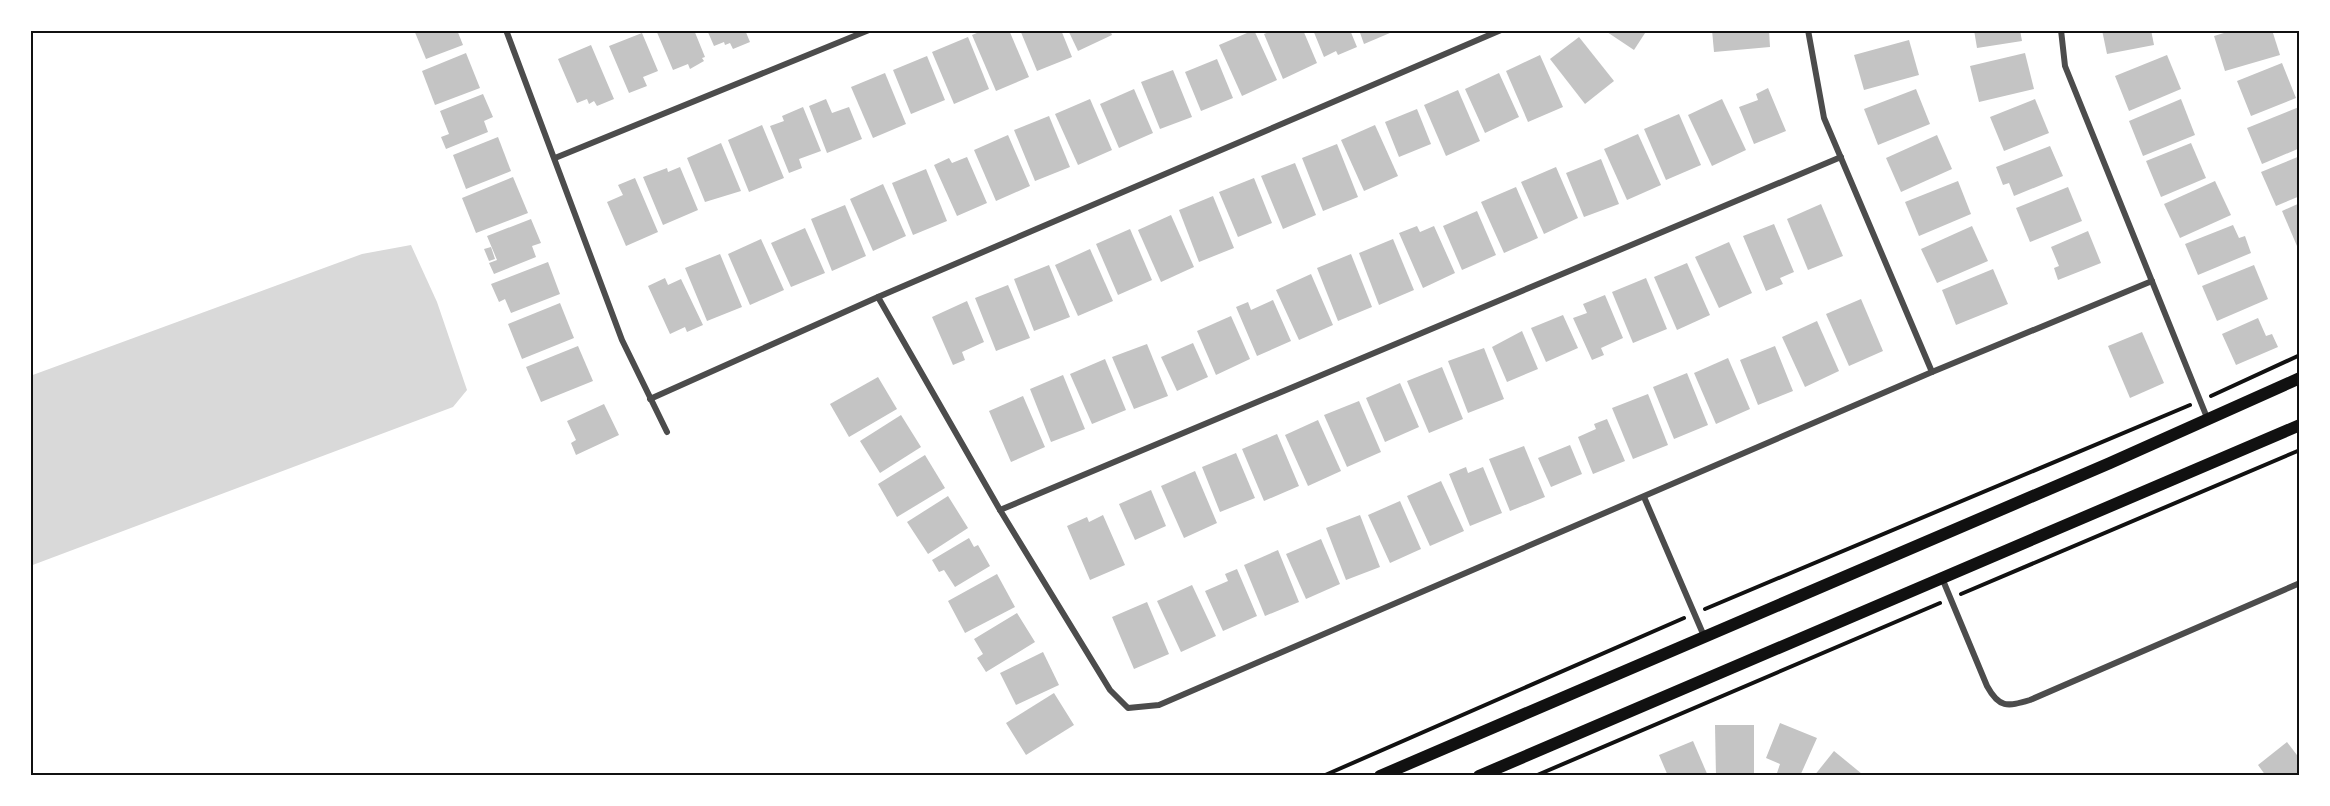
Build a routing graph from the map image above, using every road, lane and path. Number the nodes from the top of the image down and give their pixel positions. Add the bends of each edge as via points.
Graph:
1 (506, 30) edge
2 (869, 30) edge
3 (1501, 30) edge
4 (1808, 30) edge
5 (2061, 30) edge
6 (1841, 157) junction
7 (555, 158) junction
8 (2152, 281) junction
9 (878, 297) junction
10 (2300, 355) edge
11 (1932, 372) junction
12 (2300, 378) edge
13 (650, 399) junction
14 (2200, 400) junction
15 (2208, 420) junction
16 (2300, 425) edge
17 (667, 432) dead end
18 (2300, 450) edge
19 (1644, 497) junction
20 (1000, 510) junction
21 (1942, 578) junction
22 (2300, 583) edge
23 (1950, 599) junction
24 (1694, 614) junction
25 (1704, 636) junction
26 (1323, 776) edge
27 (1380, 776) edge
28 (1479, 776) edge
29 (1535, 776) edge

1 - 7 street
2 - 7 street
3 - 9 street
4 - 6 street via 1824,118
5 - 8 street via 2065,66
6 - 11 street
6 - 20 street
7 - 13 street via 622,340
8 - 11 street
8 - 14 street
9 - 13 street
9 - 20 street
10 - 14 path
11 - 19 street
12 - 15 main road
13 - 17 street
14 - 15 street
14 - 24 path
15 - 25 main road
16 - 21 main road
18 - 23 path
19 - 20 street via 1159,705 1128,708 1110,690
19 - 24 street
21 - 23 street
21 - 28 main road
22 - 23 street via 2016,704 1994,699
23 - 29 path
24 - 25 street
24 - 26 path
25 - 27 main road

